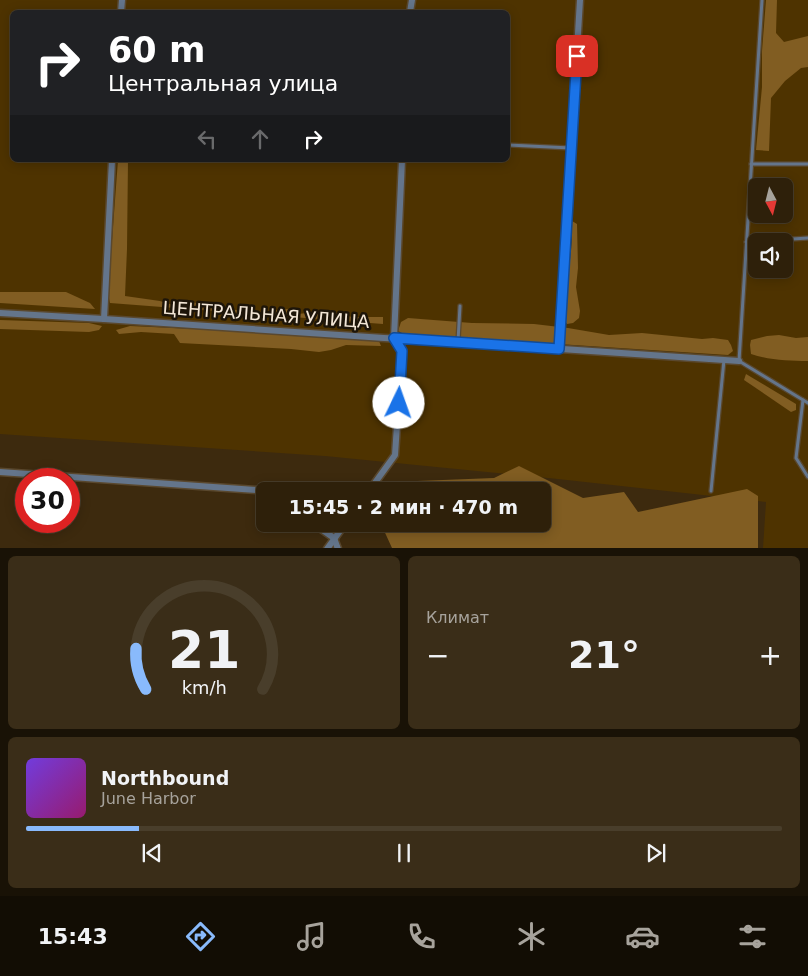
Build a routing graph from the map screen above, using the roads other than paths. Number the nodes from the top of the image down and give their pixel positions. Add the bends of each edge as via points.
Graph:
1 (580, 0) edge
2 (762, 0) edge
3 (510, 145) edge
4 (571, 148) junction
5 (112, 162) edge
6 (402, 162) edge
7 (751, 164) junction
8 (808, 164) edge
9 (808, 238) edge
10 (746, 242) junction
11 (460, 306) dead end
12 (0, 314) edge
13 (104, 319) junction
14 (394, 338) junction
15 (458, 342) junction
16 (559, 349) junction
17 (724, 360) junction
18 (738, 361) junction
19 (802, 400) junction
20 (808, 403) edge
21 (0, 472) edge
22 (808, 477) edge
23 (375, 482) edge
24 (256, 490) edge
25 (711, 491) dead end
26 (325, 532) edge
27 (339, 532) edge
28 (334, 538) junction
29 (326, 548) edge
30 (338, 548) edge

1 - 4 street
2 - 7 lane
3 - 4 lane
4 - 16 street
5 - 13 street
6 - 14 street
7 - 8 lane
7 - 10 lane
9 - 10 lane
10 - 18 lane
11 - 15 lane
12 - 13 street, ЦЕНТРАЛЬНАЯ УЛИЦА
13 - 14 street, ЦЕНТРАЛЬНАЯ УЛИЦА
14 - 15 street, ЦЕНТРАЛЬНАЯ УЛИЦА
14 - 23 street via 402,351 395,455
15 - 16 street, ЦЕНТРАЛЬНАЯ УЛИЦА
16 - 17 street, ЦЕНТРАЛЬНАЯ УЛИЦА
17 - 18 street, ЦЕНТРАЛЬНАЯ УЛИЦА
17 - 25 lane
18 - 19 lane
19 - 20 lane
19 - 22 lane via 796,458
21 - 24 street
26 - 28 street
27 - 28 street
28 - 29 street
28 - 30 street

